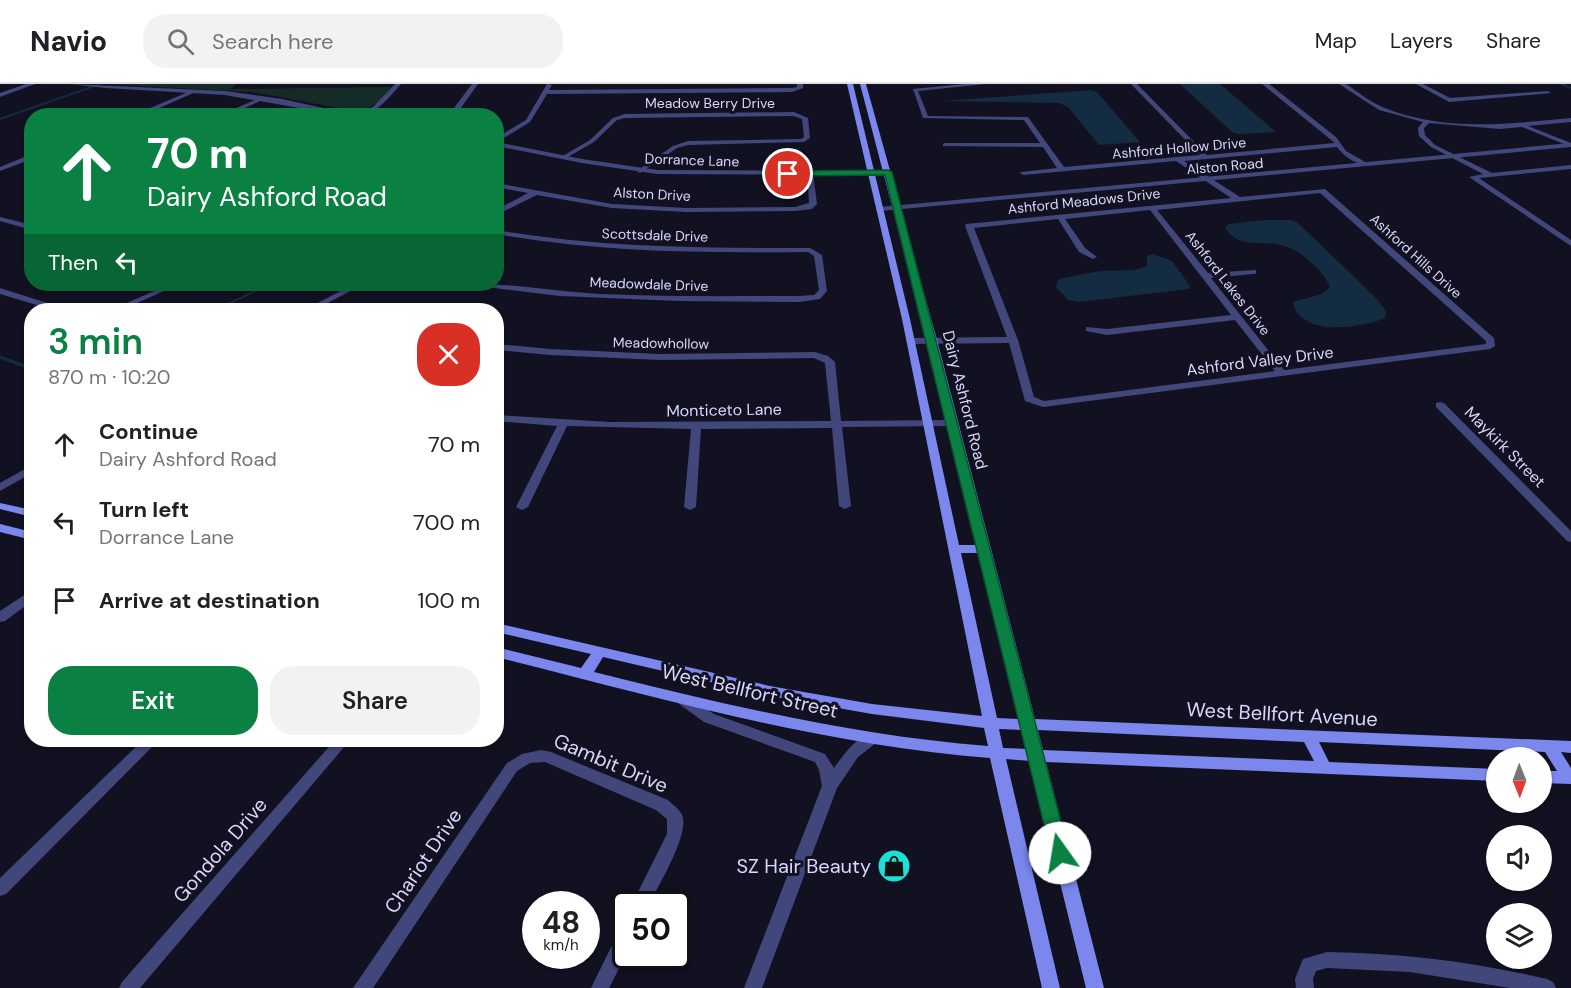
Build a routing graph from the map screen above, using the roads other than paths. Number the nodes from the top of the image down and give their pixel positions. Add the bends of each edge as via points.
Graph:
1 (32, 84) edge
2 (72, 84) edge
3 (398, 84) edge
4 (475, 84) edge
5 (550, 84) edge
6 (800, 84) edge
7 (850, 84) edge
8 (863, 84) edge
9 (983, 84) edge
10 (1134, 84) edge
11 (1265, 84) edge
12 (1342, 84) edge
13 (1419, 84) edge
14 (85, 86) edge
15 (195, 91) junction
16 (546, 92) junction
17 (1548, 93) dead end
18 (0, 95) edge
19 (264, 98) junction
20 (856, 105) junction
21 (870, 105) junction
22 (154, 108) edge
23 (239, 108) edge
24 (316, 108) edge
25 (374, 108) edge
26 (457, 108) edge
27 (1571, 120) edge
28 (1427, 121) junction
29 (1532, 124) junction
30 (1521, 125) junction
31 (504, 137) edge
32 (1571, 140) edge
33 (504, 144) edge
34 (945, 145) dead end
35 (1045, 145) junction
36 (1571, 145) edge
37 (1338, 146) junction
38 (1453, 156) junction
39 (564, 157) junction
40 (1206, 157) junction
41 (24, 159) edge
42 (1178, 160) junction
43 (13, 164) junction
44 (1365, 164) junction
45 (24, 167) edge
46 (1571, 167) edge
47 (0, 169) edge
48 (1062, 170) junction
49 (640, 171) junction
50 (888, 172) junction
51 (810, 173) junction
52 (872, 173) junction
53 (1023, 174) dead end
54 (1492, 175) junction
55 (1208, 179) junction
56 (504, 187) edge
57 (1322, 191) joint
58 (534, 193) junction
59 (1238, 199) junction
60 (898, 208) junction
61 (1152, 208) junction
62 (504, 209) edge
63 (880, 209) junction
64 (1061, 218) junction
65 (0, 219) edge
66 (24, 226) edge
67 (504, 234) edge
68 (1571, 244) edge
69 (1093, 257) dead end
70 (1253, 272) dead end
71 (1207, 276) junction
72 (504, 286) edge
73 (0, 291) edge
74 (160, 291) edge
75 (346, 291) edge
76 (817, 297) joint
77 (38, 303) edge
78 (132, 303) edge
79 (323, 303) edge
80 (1237, 317) junction
81 (1089, 329) dead end
82 (1013, 339) junction
83 (932, 340) junction
84 (1491, 340) joint
85 (911, 341) junction
86 (504, 348) edge
87 (1282, 374) junction
88 (1440, 405) dead end
89 (504, 419) edge
90 (836, 423) junction
91 (927, 423) junction
92 (951, 423) junction
93 (562, 424) junction
94 (696, 426) junction
95 (24, 473) edge
96 (0, 488) edge
97 (0, 506) edge
98 (845, 506) dead end
99 (522, 507) dead end
100 (690, 507) dead end
101 (24, 512) edge
102 (0, 528) edge
103 (24, 534) edge
104 (1571, 538) edge
105 (955, 549) junction
106 (984, 549) junction
107 (24, 600) edge
108 (0, 618) edge
109 (504, 629) edge
110 (599, 652) junction
111 (504, 654) edge
112 (585, 674) junction
113 (683, 699) junction
114 (992, 723) junction
115 (1029, 725) junction
116 (1308, 736) junction
117 (870, 739) junction
118 (1549, 746) junction
119 (145, 747) edge
120 (337, 747) edge
121 (1571, 747) edge
122 (998, 754) junction
123 (1037, 756) junction
124 (520, 759) joint
125 (1325, 768) junction
126 (1486, 775) edge
127 (1552, 777) edge
128 (1570, 778) edge
129 (830, 786) junction
130 (0, 889) edge
131 (647, 891) edge
132 (612, 964) edge
133 (1306, 980) edge
134 (128, 988) edge
135 (362, 988) edge
136 (600, 988) edge
137 (753, 988) edge
138 (1051, 988) edge
139 (1095, 988) edge
140 (1547, 988) edge

1 - 18 street
2 - 14 street
3 - 25 street
4 - 26 street
5 - 16 street
6 - 16 street via 795,90
7 - 20 main road
8 - 21 main road, Dairy Ashford Road
9 - 35 street via 916,89 925,117 1026,118
10 - 40 street
11 - 37 street via 1334,138
12 - 28 street via 1381,109
13 - 17 street via 1449,100
14 - 15 street
15 - 19 street
15 - 22 street
16 - 31 street via 528,121
19 - 23 street
19 - 24 street
20 - 21 main road
20 - 52 main road
21 - 50 main road, Dairy Ashford Road
27 - 29 street
28 - 30 street via 1470,127
28 - 38 street via 1421,128 1422,136
29 - 30 street
29 - 32 street
30 - 36 street
33 - 39 street, Dorrance Lane
34 - 35 street
35 - 48 street
36 - 38 street, Alston Road
37 - 40 street, Ashford Hollow Drive
37 - 44 street
38 - 44 street, Alston Road
38 - 54 street
39 - 49 street, Dorrance Lane
39 - 49 street, Meadow Berry Drive via 592,141 620,117 805,118 807,138 802,141 688,143 675,147
40 - 42 street, Ashford Hollow Drive
41 - 43 street
42 - 48 street, Ashford Hollow Drive
42 - 55 street
43 - 45 street
43 - 47 street
44 - 55 street, Alston Road
46 - 54 street
48 - 53 street, Ashford Hollow Drive
49 - 51 street, Dorrance Lane
50 - 52 street, Dorrance Lane
50 - 60 main road, Dairy Ashford Road
51 - 52 street, Dorrance Lane
51 - 58 street, Alston Drive via 813,204 809,207 650,208
52 - 63 main road
54 - 68 street via 1472,177
55 - 59 street
55 - 60 street, Alston Road
56 - 58 street, Alston Drive
57 - 59 street, Ashford Meadows Drive
57 - 84 street, Ashford Hills Drive
58 - 62 street
59 - 61 street, Ashford Meadows Drive
60 - 63 street, Alston Road
60 - 83 main road, Dairy Ashford Road
61 - 64 street, Ashford Meadows Drive
61 - 71 street, Ashford Lakes Drive
63 - 85 main road
64 - 69 street via 1082,250
64 - 82 street, Ashford Meadows Drive via 969,226
65 - 66 street
67 - 76 street, Scottsdale Drive via 618,248 814,251 818,255 823,291
70 - 71 street
71 - 80 street, Ashford Lakes Drive
72 - 76 street, Meadowdale Drive via 602,297
73 - 77 street
74 - 78 street
75 - 79 street
80 - 81 street via 1107,332
80 - 87 street, Ashford Lakes Drive
82 - 83 street
82 - 87 street, Ashford Valley Drive via 1029,399 1043,404
83 - 85 street
83 - 92 main road, Dairy Ashford Road
84 - 87 street, Ashford Valley Drive via 1490,346
85 - 91 main road
86 - 90 street, Meadowhollow via 618,356 815,355 830,362
88 - 104 street, Maykirk Street
89 - 93 street, Monticeto Lane
90 - 91 street, Monticeto Lane
90 - 94 street, Monticeto Lane
90 - 98 street
91 - 92 street, Monticeto Lane
91 - 105 main road
92 - 106 main road, Dairy Ashford Road
93 - 94 street, Monticeto Lane
93 - 99 street
94 - 100 street
95 - 96 street
97 - 101 main road
102 - 103 main road
105 - 106 main road
105 - 114 main road
106 - 115 main road, Dairy Ashford Road
107 - 108 street
109 - 110 main road, West Bellfort Street
110 - 112 main road
110 - 114 main road, West Bellfort Street via 770,691 872,709
111 - 112 main road, West Bellfort Street
112 - 113 main road, West Bellfort Street
113 - 117 main road, West Bellfort Street
113 - 129 street via 709,718 820,758
114 - 115 main road, West Bellfort Avenue
114 - 122 main road
115 - 116 main road, West Bellfort Avenue
115 - 123 main road, Dairy Ashford Road
116 - 118 main road, West Bellfort Avenue
116 - 125 main road
117 - 122 main road, West Bellfort Street
117 - 129 street via 853,753
118 - 121 main road, West Bellfort Avenue
118 - 128 main road
119 - 130 street
120 - 134 street, Gondola Drive
122 - 123 main road
122 - 138 main road
123 - 125 main road
123 - 139 main road, Dairy Ashford Road
124 - 131 street, Gambit Drive via 546,756 662,805 675,817 675,834
124 - 135 street, Chariot Drive
125 - 126 main road
127 - 128 main road
129 - 137 street
132 - 136 street
133 - 140 street via 1309,965 1340,960 1444,968

